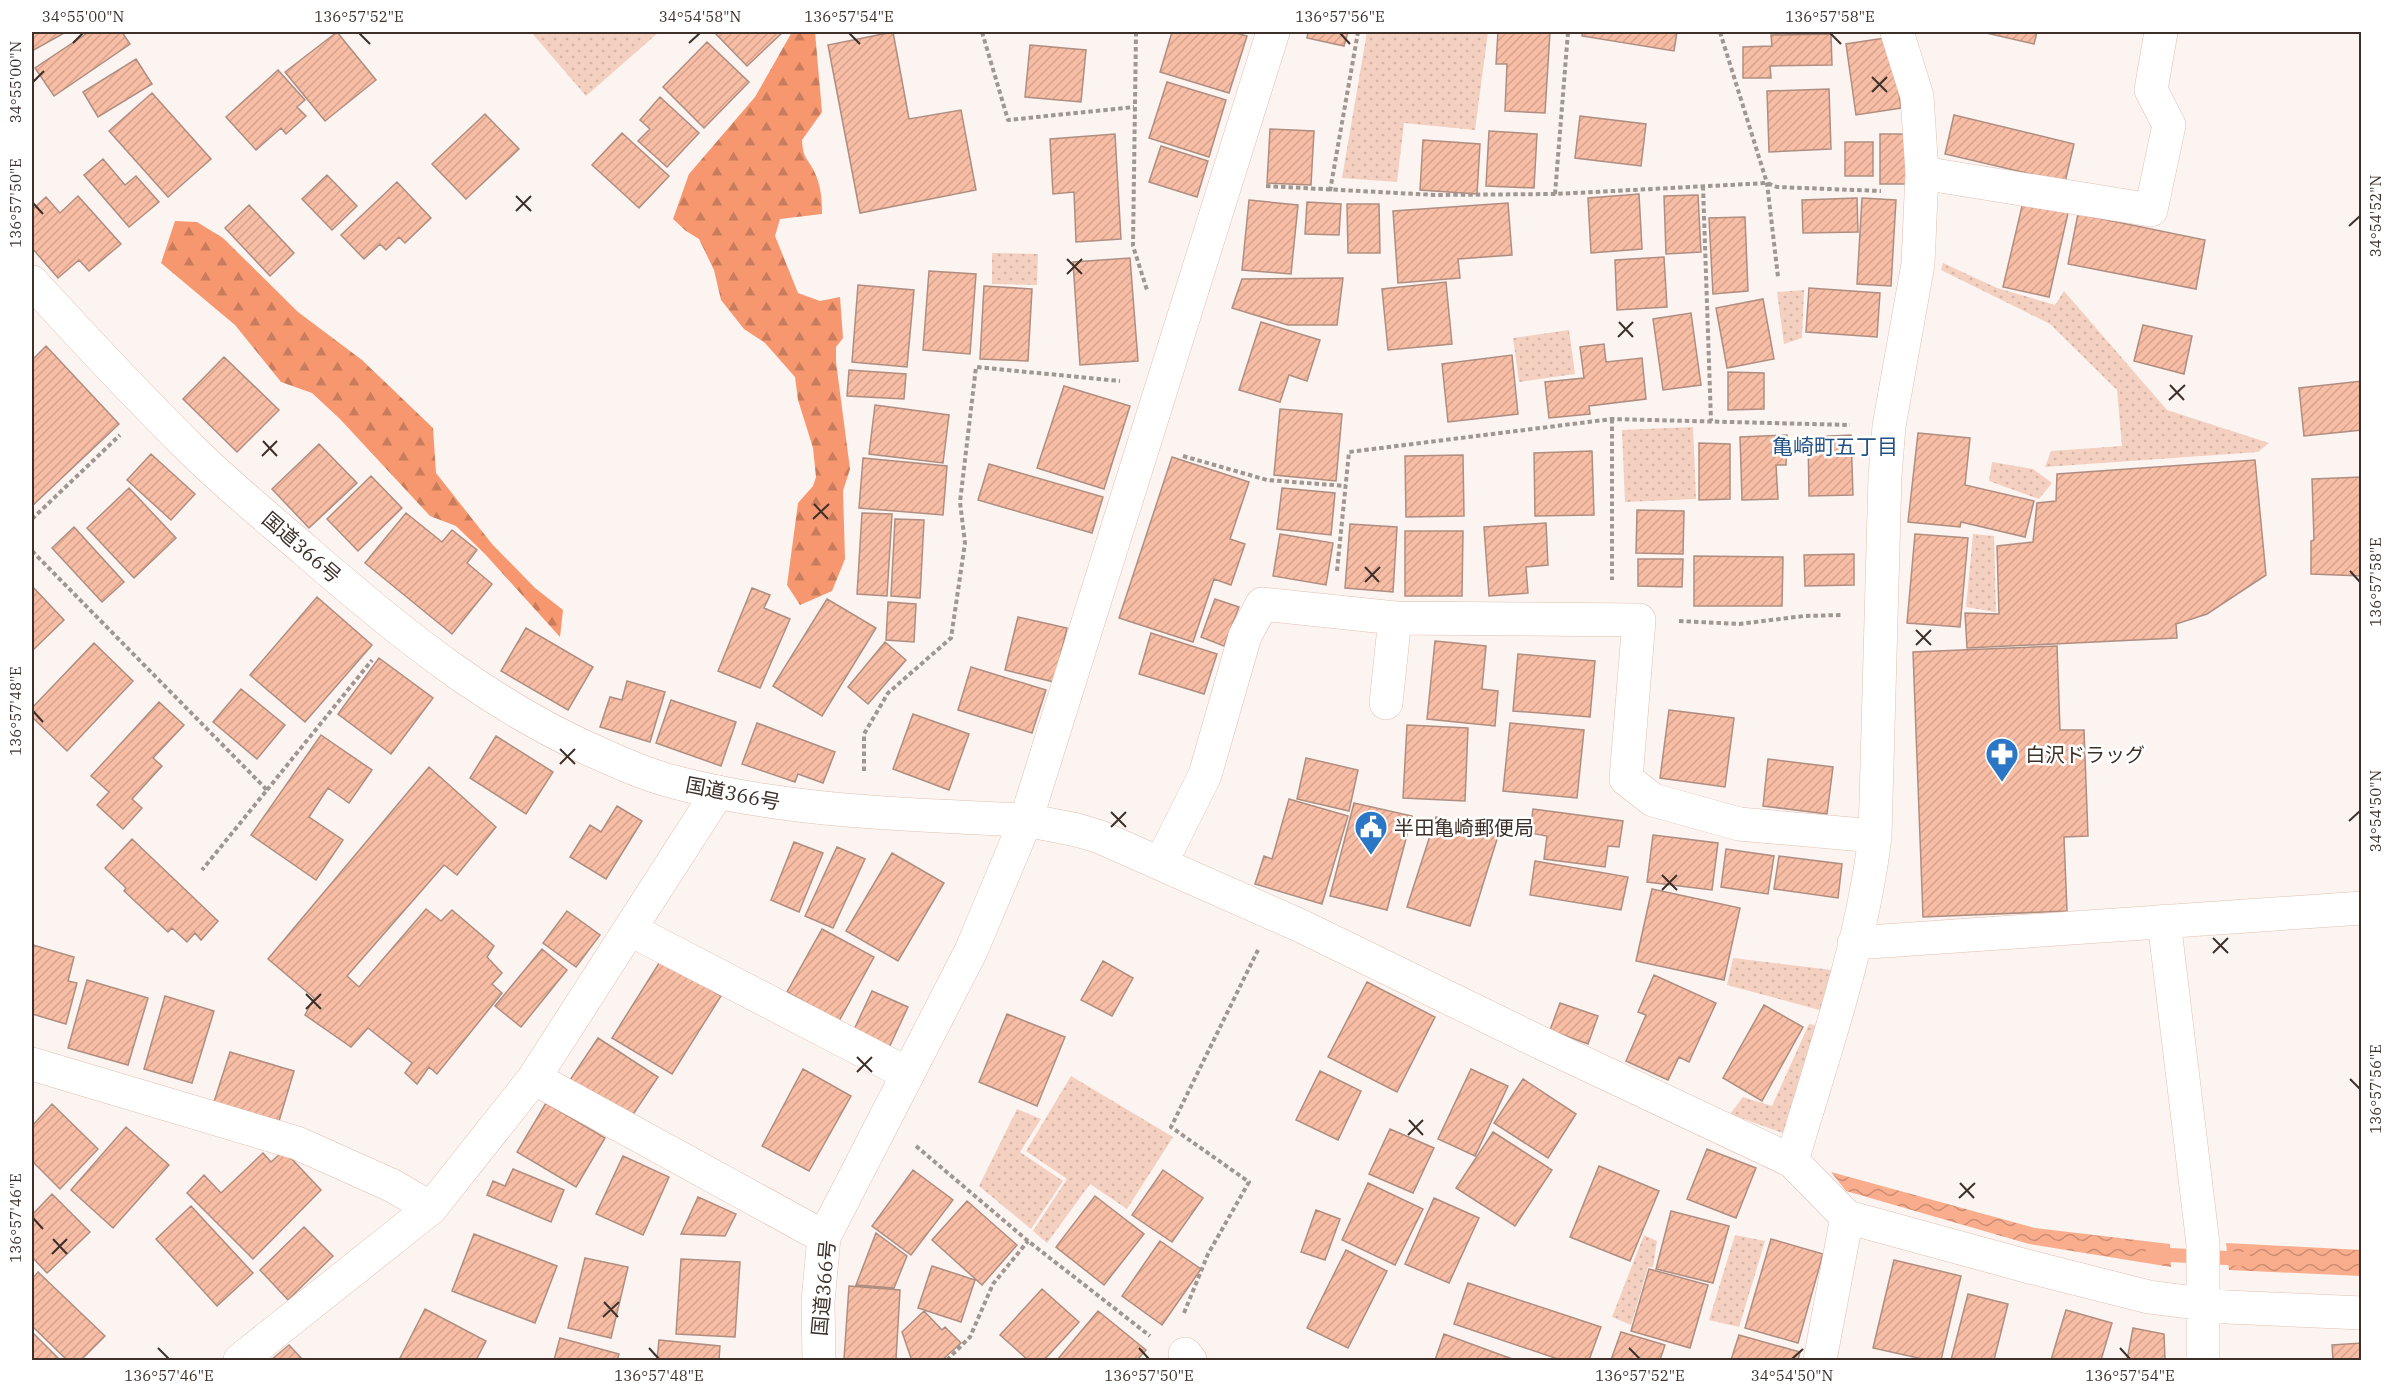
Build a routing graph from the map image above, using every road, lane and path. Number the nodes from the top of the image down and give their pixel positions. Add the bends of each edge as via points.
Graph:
1 (982, 32) edge
2 (1136, 32) edge
3 (1273, 32) edge
4 (1358, 32) edge
5 (1568, 32) edge
6 (1720, 32) edge
7 (1897, 32) edge
8 (2162, 32) edge
9 (1134, 107) junction
10 (1767, 183) junction
11 (1922, 183) junction
12 (1226, 184) junction
13 (1703, 186) junction
14 (1330, 191) junction
15 (1555, 194) junction
16 (1778, 277) dead end
17 (32, 282) edge
18 (1150, 298) dead end
19 (1170, 362) junction
20 (150, 407) junction
21 (1612, 419) junction
22 (1710, 421) junction
23 (1889, 426) junction
24 (1145, 445) junction
25 (1346, 486) junction
26 (32, 519) edge
27 (32, 551) edge
28 (1333, 611) junction
29 (1882, 615) junction
30 (1395, 618) junction
31 (1626, 619) junction
32 (397, 629) junction
33 (1386, 703) dead end
34 (267, 790) junction
35 (718, 792) junction
36 (864, 810) junction
37 (1026, 820) junction
38 (1875, 836) junction
39 (1161, 863) junction
40 (202, 870) dead end
41 (2361, 908) edge
42 (1276, 914) junction
43 (2164, 921) junction
44 (631, 930) junction
45 (1854, 942) junction
46 (32, 1064) edge
47 (908, 1074) junction
48 (534, 1078) junction
49 (916, 1147) dead end
50 (1792, 1161) junction
51 (431, 1208) junction
52 (1847, 1217) junction
53 (824, 1237) junction
54 (1028, 1241) junction
55 (2202, 1296) junction
56 (2361, 1313) edge
57 (1187, 1357) edge
58 (240, 1360) edge
59 (819, 1360) edge
60 (947, 1360) edge
61 (1820, 1360) edge
62 (2202, 1360) edge

1 - 9 path via 1008,120
2 - 9 path
3 - 12 main road
4 - 14 path
5 - 15 path
6 - 10 path
7 - 11 main road via 1917,96
8 - 11 main road via 2151,90 2169,125 2151,210
9 - 18 path via 1133,246
10 - 11 path via 1777,188
10 - 13 path
10 - 16 path
11 - 23 main road via 1918,264
12 - 14 path
12 - 19 main road
13 - 15 path
13 - 22 path
14 - 15 path
17 - 20 main road, 国道366号
19 - 24 main road
19 - 36 path via 1124,382 976,367 960,502 965,543 951,638 888,693 864,734
20 - 26 path
20 - 32 main road, 国道366号 via 197,455
21 - 22 path
21 - 25 path via 1349,452
21 - 31 path
22 - 23 path
23 - 29 main road
24 - 25 path via 1267,480
24 - 37 main road
25 - 28 path
27 - 34 path
28 - 30 main road
28 - 39 main road via 1262,604 1245,636 1205,775
29 - 31 path via 1804,616 1739,624
29 - 38 main road
30 - 31 main road
30 - 33 main road
31 - 38 main road via 1626,779 1653,800 1739,824
32 - 34 path
32 - 35 main road, 国道366号 via 517,712 580,746 663,779
34 - 40 path
35 - 36 main road, 国道366号
35 - 44 main road
36 - 37 main road, 国道366号
37 - 39 main road via 1077,830
37 - 47 main road, 国道366号 via 971,951
38 - 45 main road
39 - 42 main road
41 - 43 main road
42 - 50 main road
42 - 57 path via 1171,1127 1249,1182 1208,1254 1180,1324
43 - 45 main road
43 - 55 main road via 2203,1249
44 - 47 main road
44 - 48 main road
45 - 50 main road
46 - 51 main road via 297,1143 391,1185
47 - 53 main road, 国道366号
48 - 51 main road
48 - 53 main road
49 - 54 path
50 - 52 main road
51 - 58 main road
52 - 55 main road via 2149,1297
52 - 61 main road
53 - 59 main road, 国道366号 via 818,1302
54 - 57 path via 1166,1349
54 - 60 path via 993,1284 970,1337
55 - 56 main road
55 - 62 main road

